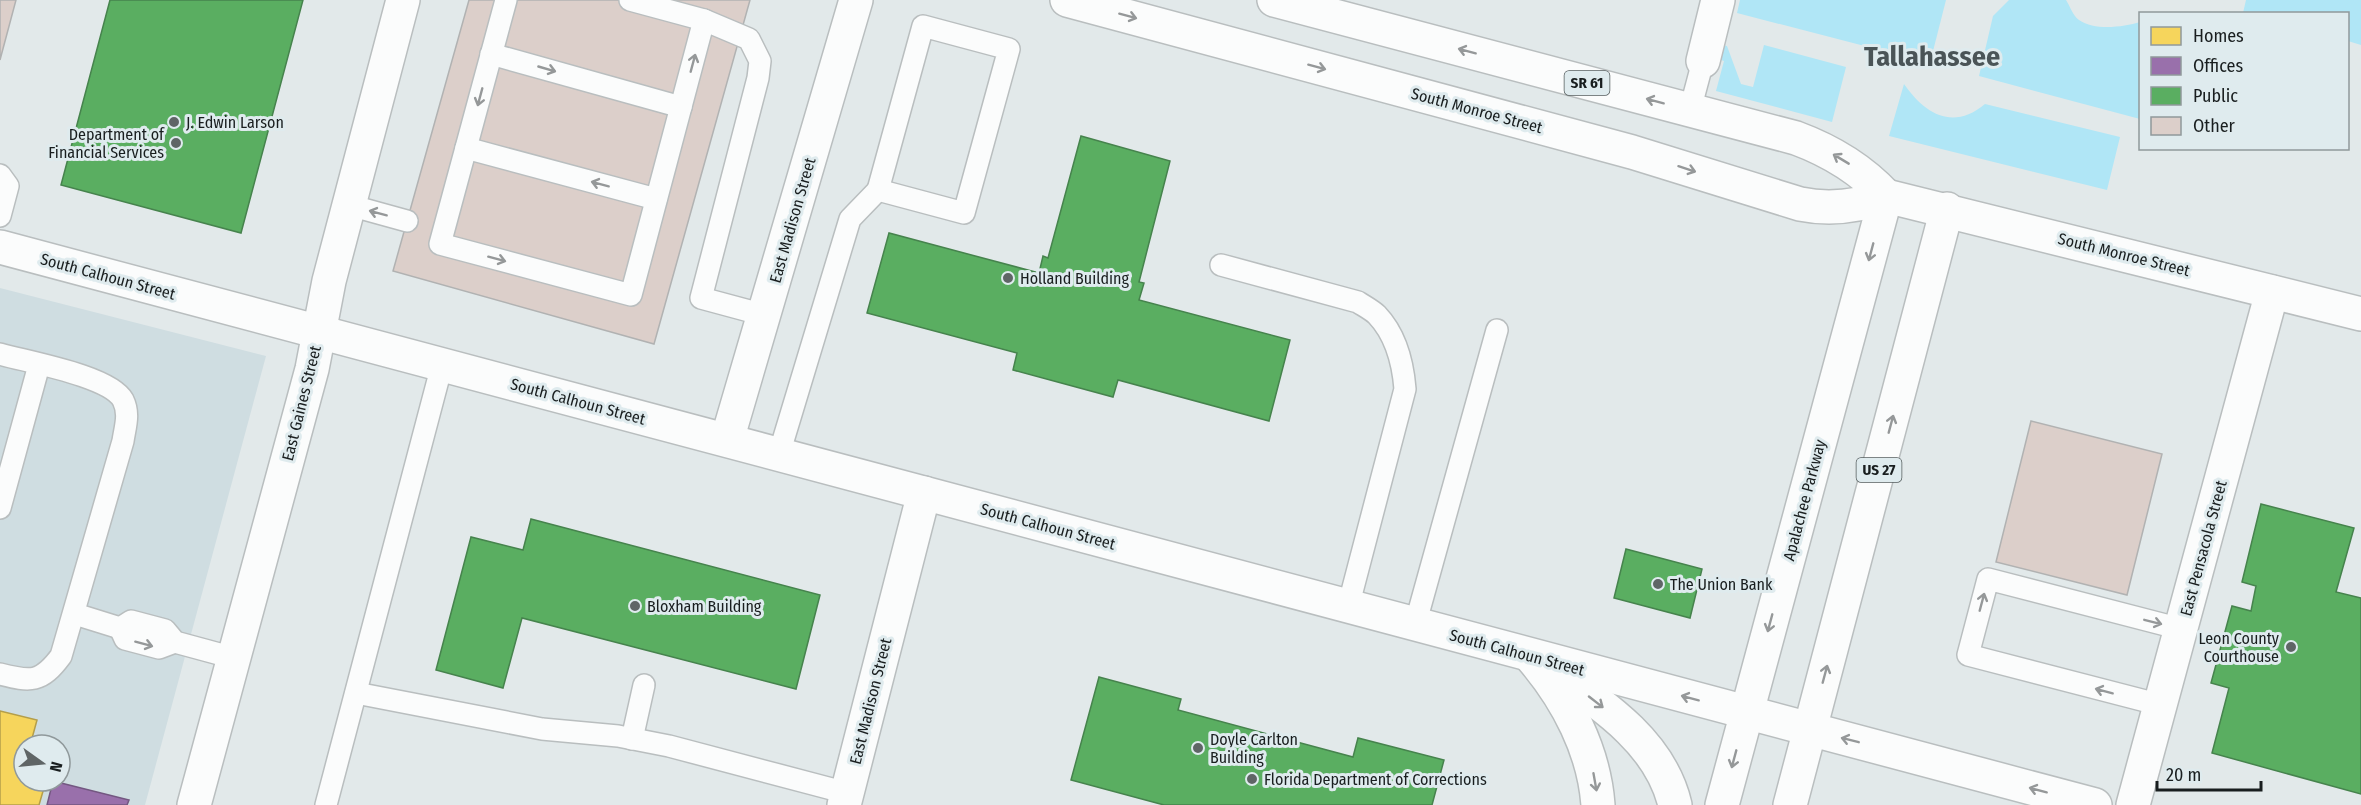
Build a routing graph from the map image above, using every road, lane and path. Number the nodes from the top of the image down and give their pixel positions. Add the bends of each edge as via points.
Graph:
1 (403, 0) edge
2 (506, 0) edge
3 (630, 0) edge
4 (856, 0) edge
5 (1067, 0) edge
6 (1274, 0) edge
7 (1719, 0) edge
8 (704, 20) junction
9 (491, 54) junction
10 (1703, 61) joint
11 (681, 107) junction
12 (1690, 110) junction
13 (466, 148) junction
14 (0, 175) edge
15 (878, 190) junction
16 (1886, 196) junction
17 (656, 199) junction
18 (349, 205) junction
19 (1947, 209) junction
20 (0, 216) edge
21 (407, 221) dead end
22 (0, 247) edge
23 (1221, 265) dead end
24 (2272, 292) junction
25 (2361, 314) edge
26 (764, 315) junction
27 (1497, 330) dead end
28 (318, 332) junction
29 (0, 354) edge
30 (442, 364) junction
31 (39, 365) junction
32 (727, 440) junction
33 (779, 454) junction
34 (924, 493) junction
35 (0, 508) edge
36 (1347, 607) junction
37 (75, 614) junction
38 (1416, 625) junction
39 (2181, 629) junction
40 (1531, 656) junction
41 (234, 658) junction
42 (0, 674) edge
43 (644, 685) dead end
44 (356, 693) junction
45 (2161, 705) junction
46 (1747, 713) junction
47 (1810, 730) junction
48 (632, 739) junction
49 (845, 799) edge
50 (194, 805) edge
51 (326, 805) edge
52 (1598, 805) edge
53 (1675, 805) edge
54 (1722, 805) edge
55 (1790, 805) edge
56 (2095, 805) edge
57 (2133, 805) edge

1 - 18 street, East Gaines Street
2 - 9 lane
3 - 8 lane
4 - 26 street, East Madison Street
5 -> 16 street, South Monroe Street via 1632,152 1800,204 1840,208
12 -> 6 street, SR 61
7 - 10 street
11 -> 8 lane
8 - 26 lane via 749,39 760,61 701,298
9 -> 11 lane
9 -> 13 lane
10 - 12 lane
11 - 17 lane
16 -> 12 street, SR 61 via 1854,166 1817,146
17 -> 13 lane
13 -> 17 lane via 440,244 631,295
14 - 20 lane via 8,186
15 - 15 lane via 964,213 1009,49 923,26
15 - 33 lane via 850,219
16 - 19 street, South Monroe Street
16 -> 46 street, Apalachee Parkway
21 -> 18 lane
18 - 28 street, East Gaines Street
19 - 24 street, South Monroe Street
47 -> 19 street, US 27
22 - 28 street, South Calhoun Street
23 - 36 lane via 1358,302 1377,315 1403,366 1405,389
24 - 25 street, South Monroe Street
24 - 39 street, East Pensacola Street
26 - 32 street, East Madison Street
27 - 38 lane
28 - 30 street, South Calhoun Street
28 - 41 street, East Gaines Street via 312,369
29 - 31 lane
30 - 32 street, South Calhoun Street
30 - 44 lane
31 - 35 lane
31 - 37 lane via 99,381 114,389 123,401 127,417
32 - 33 street, South Calhoun Street
33 - 34 street, South Calhoun Street
34 - 36 street, South Calhoun Street
34 - 49 street, East Madison Street
36 - 38 street, South Calhoun Street
37 - 41 lane via 120,628 131,621 139,622 165,630 175,642
37 - 42 lane via 61,656 42,676 29,680
38 - 40 street, South Calhoun Street
39 - 45 street, East Pensacola Street
45 -> 39 lane via 1968,655 1988,579
46 -> 40 street, South Calhoun Street
40 -> 52 street via 1560,697 1581,737 1594,772
40 -> 53 street via 1618,720 1650,750 1663,770
41 - 50 street, East Gaines Street
43 - 48 lane
44 - 48 lane via 542,729
44 - 51 lane
45 - 57 street, East Pensacola Street
46 - 47 street, South Calhoun Street
46 -> 54 street, Apalachee Parkway
47 - 55 street, US 27
56 -> 47 street, South Calhoun Street
48 - 49 lane via 669,746

